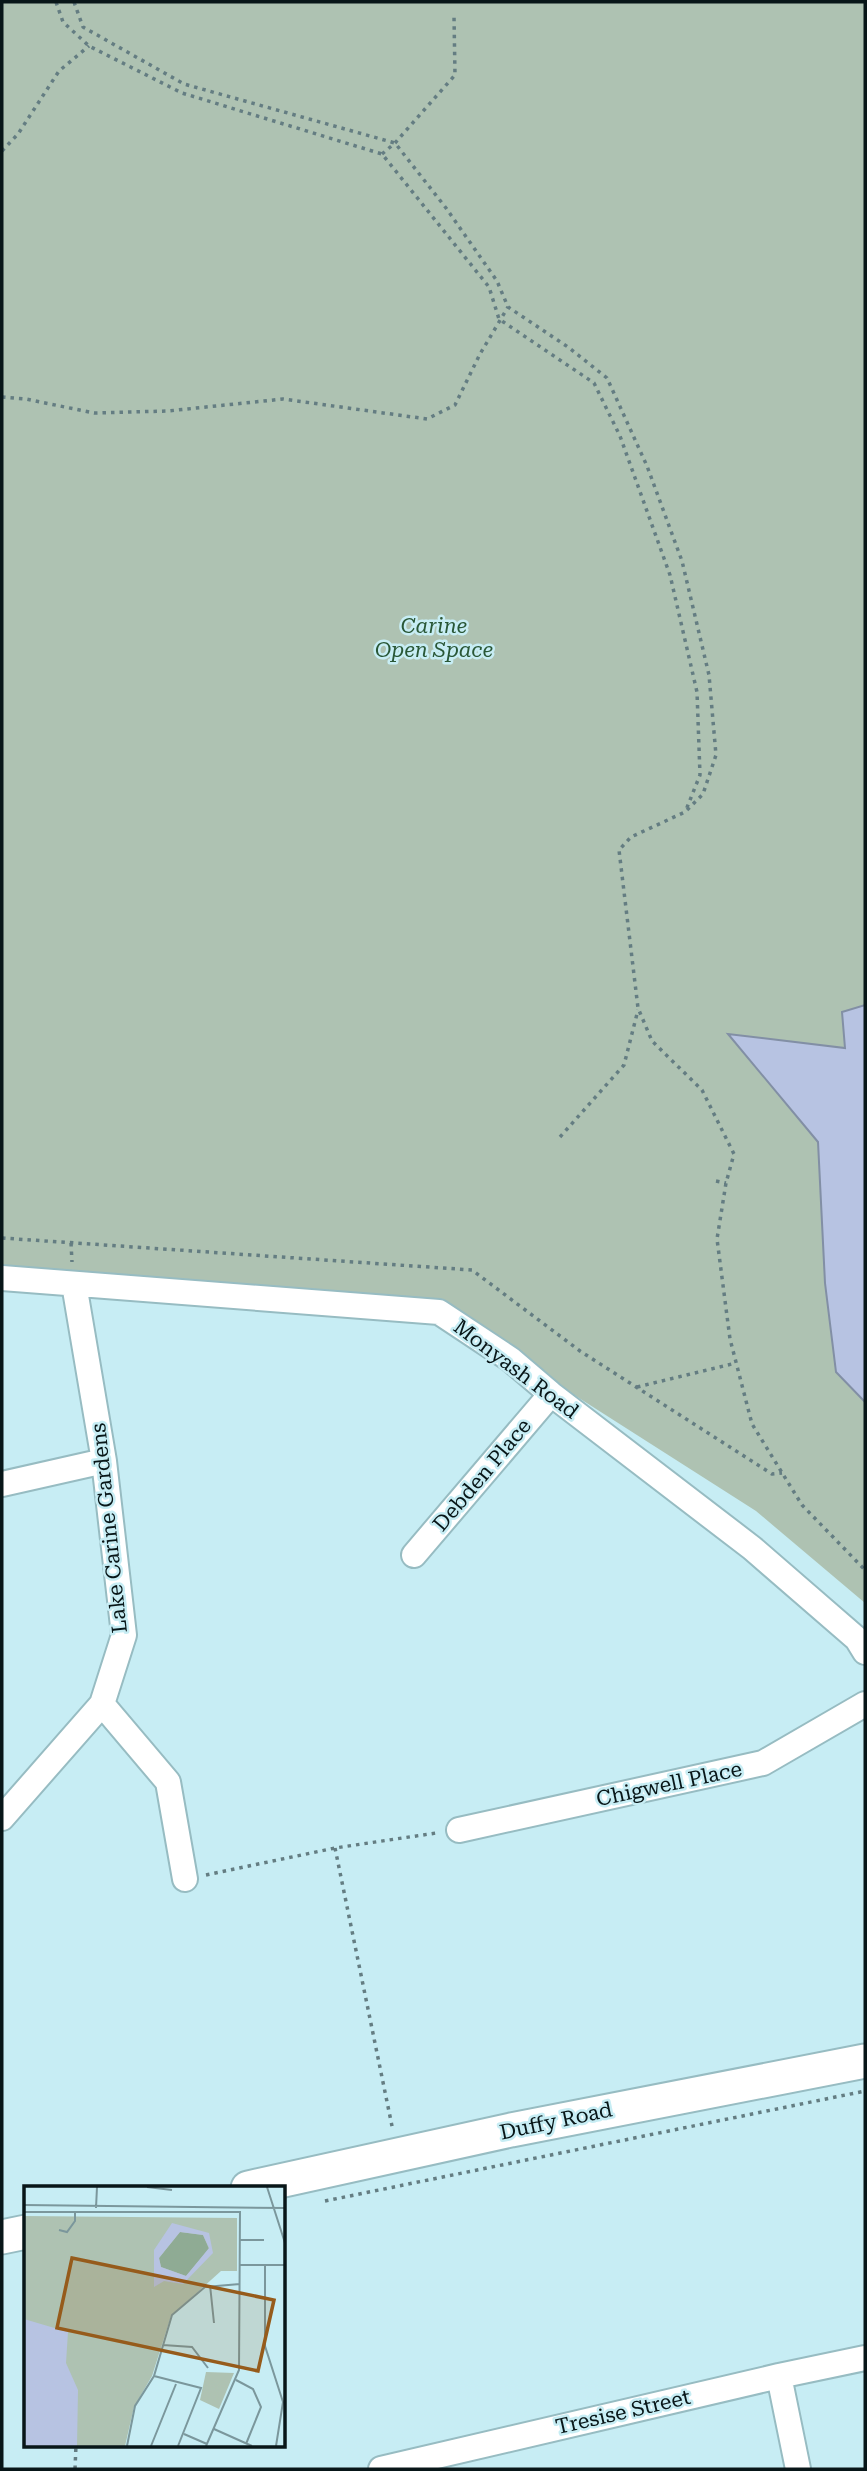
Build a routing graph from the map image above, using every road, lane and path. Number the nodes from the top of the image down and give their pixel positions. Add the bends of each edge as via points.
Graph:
1 (56, 2) edge
2 (74, 2) edge
3 (454, 16) dead end
4 (89, 46) junction
5 (395, 143) junction
6 (2, 151) edge
7 (382, 154) junction
8 (508, 307) junction
9 (499, 318) junction
10 (2, 397) edge
11 (685, 812) junction
12 (638, 1008) junction
13 (560, 1137) dead end
14 (716, 1181) dead end
15 (726, 1183) junction
16 (2, 1278) edge
17 (74, 1284) junction
18 (736, 1363) junction
19 (637, 1387) dead end
20 (551, 1394) junction
21 (104, 1461) junction
22 (2, 1484) edge
23 (414, 1555) dead end
24 (865, 1570) edge
25 (865, 1651) edge
26 (102, 1704) junction
27 (865, 1704) edge
28 (2, 1818) edge
29 (459, 1830) joint
30 (335, 1848) junction
31 (186, 1879) joint
32 (865, 2061) edge
33 (865, 2091) edge
34 (399, 2156) junction
35 (257, 2186) edge
36 (324, 2201) dead end
37 (24, 2232) edge
38 (2, 2237) edge
39 (865, 2358) edge
40 (779, 2376) junction
41 (76, 2446) edge
42 (75, 2469) edge
43 (382, 2469) edge
44 (798, 2469) edge

1 - 4 path via 63,22
2 - 5 path via 83,27 184,83
3 - 5 path via 455,75
4 - 6 path via 59,71
4 - 7 path via 182,93
5 - 7 path
5 - 8 path via 498,281
7 - 9 path via 489,287
8 - 9 path
8 - 11 path via 607,378 647,466 682,561 709,675 716,755 703,794
9 - 10 path via 455,405 427,419 283,399 94,413
9 - 11 path via 594,383 620,436 670,575 696,692 699,775
11 - 12 path via 632,837 619,850
12 - 13 path via 624,1065
12 - 15 path via 652,1041 708,1101 734,1154
14 - 15 path
15 - 18 path via 717,1239
16 - 17 street, Monyash Road
17 - 20 street, Monyash Road via 439,1312 510,1359
17 - 21 street, Lake Carine Gardens
18 - 19 path
18 - 24 path via 752,1424 802,1505
20 - 23 street, Debden Place
20 - 25 street, Monyash Road via 752,1548
21 - 22 street
21 - 26 street, Lake Carine Gardens via 124,1635
26 - 28 street, Lake Carine Gardens
26 - 31 street via 168,1782
27 - 29 street, Chigwell Place via 763,1763
29 - 30 path
30 - 31 path
30 - 34 path
32 - 34 main road, Duffy Road
33 - 36 path
34 - 35 main road, Duffy Road
37 - 38 main road
39 - 40 street, Tresise Street
40 - 43 street, Tresise Street
40 - 44 street
41 - 42 path

